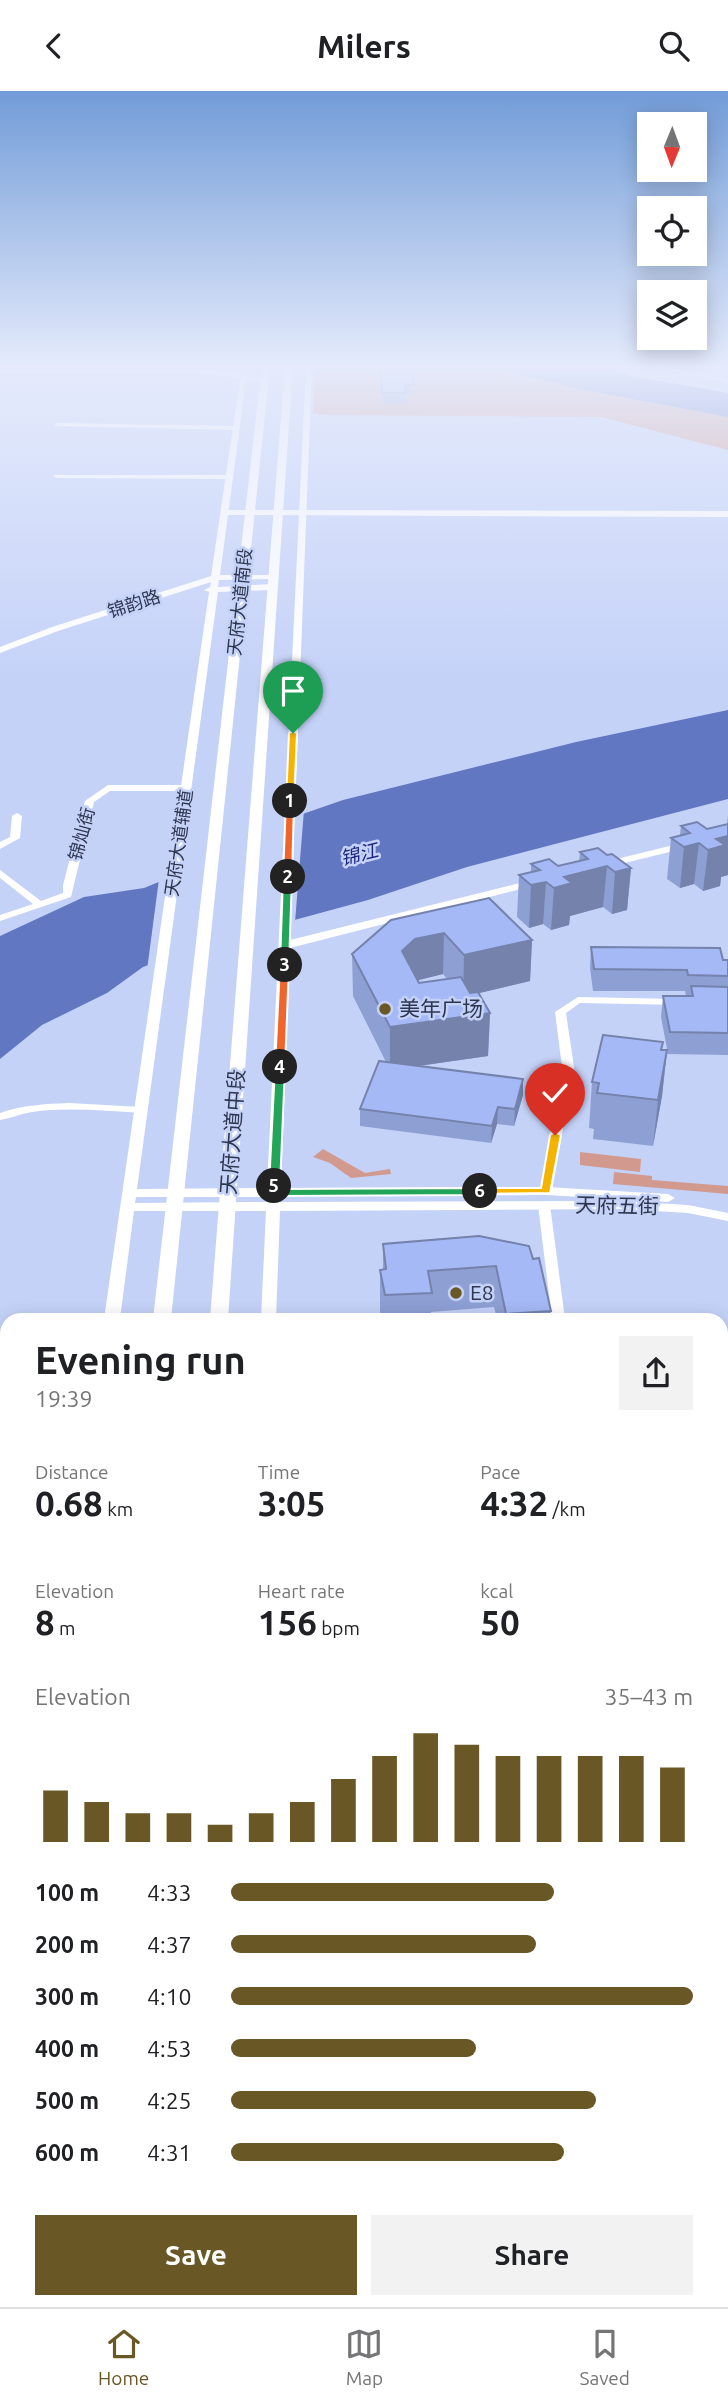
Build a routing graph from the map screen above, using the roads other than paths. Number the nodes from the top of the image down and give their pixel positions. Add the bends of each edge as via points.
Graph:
1 (232, 469) edge
2 (254, 469) edge
3 (280, 469) edge
4 (305, 469) edge
5 (57, 476) dead end
6 (231, 477) junction
7 (225, 510) junction
8 (250, 510) junction
9 (277, 510) junction
10 (303, 510) junction
11 (728, 512) edge
12 (242, 582) junction
13 (271, 582) junction
14 (215, 583) junction
15 (0, 650) edge
16 (0, 657) edge
17 (186, 788) junction
18 (17, 816) dead end
19 (702, 841) edge
20 (0, 846) edge
21 (596, 867) edge
22 (0, 873) edge
23 (543, 880) edge
24 (39, 904) junction
25 (0, 918) edge
26 (286, 939) junction
27 (247, 945) joint
28 (688, 1002) edge
29 (141, 1110) junction
30 (0, 1117) edge
31 (545, 1198) junction
32 (129, 1200) junction
33 (175, 1200) junction
34 (228, 1200) junction
35 (274, 1200) junction
36 (728, 1207) edge
37 (728, 1217) edge
38 (113, 1313) edge
39 (163, 1313) edge
40 (219, 1313) edge
41 (268, 1313) edge
42 (558, 1313) edge

1 - 6 street, 天府大道辅道
2 - 8 main road, 天府大道南段
3 - 9 main road, 天府大道南段
4 - 10 street
5 - 6 street
6 - 7 street, 天府大道辅道
7 - 8 main road
7 - 14 street, 天府大道辅道
8 - 9 main road
8 - 12 main road, 天府大道南段
9 - 10 main road
9 - 13 main road, 天府大道南段
10 - 11 main road
10 - 26 street
12 - 13 street, 锦韵路
12 - 14 street, 锦韵路
12 - 33 main road, 天府大道南段
13 - 27 main road, 天府大道南段
14 - 15 street, 锦韵路 via 55,629
14 - 16 street, 锦韵路
14 - 17 street, 天府大道辅道
17 - 24 street, 锦灿街 via 108,788 96,796 90,801 68,895
17 - 29 street, 天府大道辅道
18 - 20 street via 15,838
19 - 21 street
22 - 24 street
23 - 26 street
24 - 25 street, 锦灿街
26 - 35 street
27 - 34 main road, 天府大道中段
28 - 31 street via 578,1000 560,1012 568,1066
29 - 30 street via 73,1106
29 - 32 street, 天府大道辅道
31 - 35 street, 天府五街
31 - 36 street, 天府五街 via 685,1199
31 - 37 street, 天府五街 via 688,1209
31 - 42 street
32 - 33 street, 天府五街
32 - 38 street, 天府大道辅道
33 - 34 street, 天府五街
33 - 39 main road
34 - 35 street, 天府五街
34 - 40 main road, 天府大道中段
35 - 41 street

